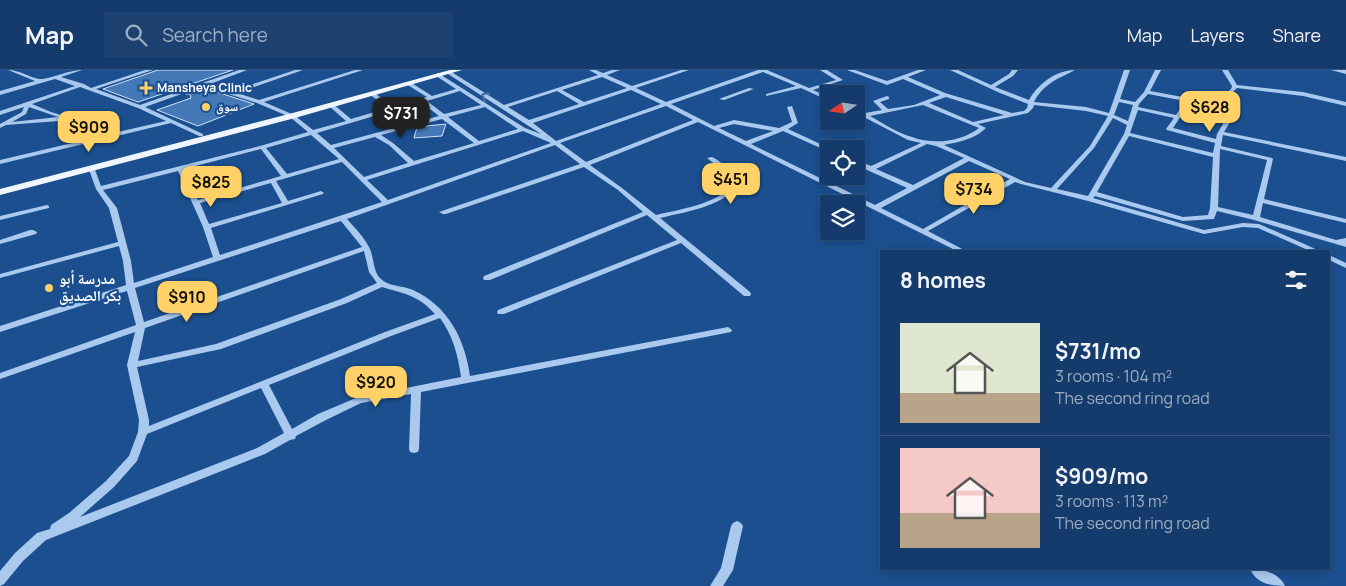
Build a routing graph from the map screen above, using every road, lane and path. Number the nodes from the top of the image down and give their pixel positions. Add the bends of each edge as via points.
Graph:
1 (12, 70) edge
2 (79, 70) edge
3 (150, 70) edge
4 (244, 70) edge
5 (300, 70) edge
6 (360, 70) edge
7 (464, 70) edge
8 (592, 70) edge
9 (616, 70) edge
10 (686, 70) edge
11 (763, 70) edge
12 (823, 70) edge
13 (850, 70) edge
14 (902, 70) edge
15 (923, 70) edge
16 (953, 70) edge
17 (1015, 70) edge
18 (1072, 70) edge
19 (1127, 70) edge
20 (1158, 70) edge
21 (1225, 70) edge
22 (1334, 70) edge
23 (443, 72) edge
24 (1346, 72) edge
25 (912, 74) junction
26 (602, 75) junction
27 (56, 77) junction
28 (904, 77) junction
29 (39, 81) junction
30 (408, 82) junction
31 (204, 84) junction
32 (82, 86) junction
33 (716, 86) junction
34 (1235, 86) junction
35 (800, 87) junction
36 (991, 87) junction
37 (92, 89) junction
38 (461, 89) junction
39 (557, 89) junction
40 (632, 89) junction
41 (751, 89) dead end
42 (808, 90) junction
43 (1148, 92) junction
44 (232, 93) junction
45 (371, 93) junction
46 (0, 94) edge
47 (735, 94) junction
48 (768, 95) dead end
49 (820, 95) edge
50 (945, 95) junction
51 (432, 98) junction
52 (887, 98) dead end
53 (722, 99) dead end
54 (1188, 99) junction
55 (422, 100) junction
56 (1117, 100) junction
57 (259, 102) junction
58 (924, 103) junction
59 (1031, 103) junction
60 (27, 104) junction
61 (584, 104) junction
62 (664, 104) junction
63 (1346, 104) edge
64 (331, 105) junction
65 (486, 105) junction
66 (1136, 106) junction
67 (1223, 106) junction
68 (140, 107) junction
69 (503, 107) junction
70 (790, 107) dead end
71 (393, 109) junction
72 (886, 111) junction
73 (0, 113) edge
74 (289, 114) junction
75 (866, 115) joint
76 (1112, 115) junction
77 (442, 116) junction
78 (1011, 116) junction
79 (1178, 117) junction
80 (65, 119) junction
81 (698, 120) junction
82 (173, 121) junction
83 (350, 121) junction
84 (529, 122) junction
85 (974, 123) junction
86 (1130, 124) junction
87 (1, 125) edge
88 (713, 128) junction
89 (523, 129) junction
90 (781, 130) junction
91 (310, 132) junction
92 (1221, 133) junction
93 (375, 134) junction
94 (1127, 134) junction
95 (201, 135) junction
96 (109, 137) junction
97 (554, 142) junction
98 (478, 143) junction
99 (925, 143) junction
100 (745, 144) junction
101 (938, 144) junction
102 (1218, 144) junction
103 (820, 146) edge
104 (262, 147) junction
105 (330, 148) junction
106 (1216, 156) junction
107 (710, 158) dead end
108 (969, 158) junction
109 (1346, 159) edge
110 (343, 160) junction
111 (0, 162) edge
112 (413, 164) junction
113 (586, 164) junction
114 (865, 166) edge
115 (91, 167) junction
116 (180, 168) junction
117 (871, 169) junction
118 (286, 177) junction
119 (364, 179) junction
120 (1015, 179) junction
121 (274, 181) junction
122 (0, 186) edge
123 (913, 188) junction
124 (99, 189) junction
125 (1053, 190) junction
126 (0, 192) edge
127 (321, 193) dead end
128 (1091, 196) junction
129 (1260, 200) junction
130 (197, 202) junction
131 (385, 202) junction
132 (286, 204) junction
133 (47, 208) dead end
134 (875, 208) junction
135 (1214, 208) junction
136 (442, 212) dead end
137 (652, 215) junction
138 (0, 218) edge
139 (342, 218) junction
140 (1256, 218) junction
141 (1346, 221) edge
142 (207, 227) junction
143 (33, 232) dead end
144 (922, 232) junction
145 (682, 240) junction
146 (1346, 240) edge
147 (0, 242) edge
148 (1336, 242) junction
149 (123, 243) junction
150 (1346, 245) edge
151 (366, 248) junction
152 (960, 250) edge
153 (1314, 250) edge
154 (1330, 258) edge
155 (217, 259) junction
156 (1346, 266) edge
157 (0, 276) edge
158 (487, 278) dead end
159 (382, 284) junction
160 (130, 286) junction
161 (747, 294) dead end
162 (500, 312) dead end
163 (441, 315) junction
164 (140, 327) junction
165 (0, 329) edge
166 (728, 330) dead end
167 (132, 365) junction
168 (0, 376) edge
169 (466, 379) junction
170 (264, 384) junction
171 (416, 389) junction
172 (143, 432) junction
173 (291, 436) junction
174 (414, 449) dead end
175 (737, 526) dead end
176 (41, 537) junction
177 (1257, 571) dead end
178 (0, 580) edge
179 (716, 586) edge
180 (1279, 586) edge

1 - 29 street
2 - 27 street
3 - 37 street
4 - 31 street
5 - 44 street
6 - 57 street
7 - 23 main road
8 - 26 street
9 - 26 street
10 - 40 street
11 - 33 street
11 - 35 street
12 - 42 street via 840,80
13 - 28 street via 885,83
14 - 25 street
15 - 25 street
16 - 36 street
17 - 36 street
18 - 59 street via 1061,72 1040,89
19 - 56 street
20 - 43 street via 1148,85
21 - 34 street
22 - 24 street
23 - 30 main road
23 - 38 street
69 -> 23 street
23 - 74 main road
25 - 28 street
26 - 39 street
26 - 40 street
27 - 29 street
27 - 32 street
28 - 50 street
29 - 46 street
30 - 45 main road
30 - 51 street
31 - 44 street
31 - 68 street
32 - 37 street
32 - 60 street
33 - 47 street
33 - 62 street
34 - 63 street via 1303,94
34 - 67 street via 1223,98
35 - 42 street
35 - 48 street
36 - 59 street
37 - 68 street
38 - 51 street
38 - 65 street
39 - 61 street
39 - 69 street
40 - 61 street
40 - 62 street
41 - 47 street
42 - 49 street
43 - 54 street
43 - 66 street
44 - 57 street
45 - 64 main road
45 - 71 street
47 - 53 street
50 - 58 street
50 - 78 street
51 - 55 street
52 - 72 street via 876,102
54 - 67 street
54 - 79 street
55 - 71 street
55 - 77 street
56 - 66 street
56 - 76 street
57 - 74 street
58 - 72 street
58 - 85 street
59 - 76 street
59 - 78 street via 1026,112
60 - 73 street
60 - 80 street
60 - 87 street via 24,113
61 - 84 street
62 - 81 street
62 - 97 street
64 - 74 main road
64 - 83 street
65 - 77 street
65 - 89 street
66 - 79 street
66 - 86 street
67 - 92 street via 1226,119
68 - 82 street
69 - 84 street
70 - 90 street via 794,123
71 - 83 street
72 - 75 street
74 - 91 street
74 - 95 main road
74 - 115 main road
75 - 99 street via 910,139
76 - 86 street
76 - 125 street via 1092,147
77 - 93 street
77 - 98 street
78 - 85 street
79 - 102 street via 1170,130
80 - 87 street
80 - 96 street
81 - 88 street
81 - 113 street
82 - 95 street
82 - 96 street
83 - 91 street
84 - 97 street
85 - 101 street via 983,128 978,134
86 - 94 street
88 - 90 street via 734,122
88 - 100 street
89 - 97 street
89 - 98 street
90 - 100 street
90 - 103 street
91 - 104 street
91 - 105 street
92 - 102 street
92 - 109 street
93 - 105 street
93 - 112 street
94 - 106 street
94 - 128 street
95 - 122 main road
96 - 111 street
97 - 113 street
97 - 131 street
98 - 112 street
99 - 101 street
99 - 117 street
100 - 134 street
101 - 108 street
102 - 106 street
102 - 129 street via 1270,159
104 - 116 street
104 - 118 street
105 - 110 street
106 - 135 street
107 - 137 street via 729,175 733,190 698,206
108 - 120 street
108 - 123 street
110 - 118 street
110 - 119 street
112 - 119 street
113 - 136 street
113 - 137 street
114 - 117 street
115 - 124 street
115 - 126 main road
116 - 124 street
116 - 130 street
117 - 123 street
118 - 121 street
119 - 131 street
120 - 125 street
120 - 144 street
121 - 130 street
121 - 132 street
123 - 134 street
124 - 149 street via 113,208
125 - 128 street
127 - 132 street
128 - 135 street via 1183,219 1211,217
128 - 153 street via 1204,232 1244,224 1259,226
129 - 140 street
129 - 141 street
130 - 142 street
131 - 139 street
132 - 142 street
133 - 138 street
134 - 144 street
135 - 140 street
137 - 145 street
137 - 158 street
139 - 151 street
139 - 155 street
140 - 148 street
142 - 155 street
143 - 147 street
144 - 152 street
145 - 161 street
145 - 162 street
146 - 148 street
148 - 150 street
149 - 157 street
149 - 160 street
151 - 159 street via 373,275
151 - 164 street
154 - 156 street
155 - 160 street
159 - 163 street via 416,295
159 - 167 street via 218,347
160 - 164 street
160 - 165 street
163 - 169 street via 460,342
163 - 170 street
164 - 167 street
164 - 168 street
166 - 169 street
167 - 172 street via 144,420
169 - 171 street
170 - 172 street
170 - 173 street
171 - 173 street via 358,400
171 - 174 street
172 - 176 street via 133,458 110,484 73,516
173 - 176 street via 262,452
175 - 179 street via 727,570
176 - 178 street
177 - 180 street

